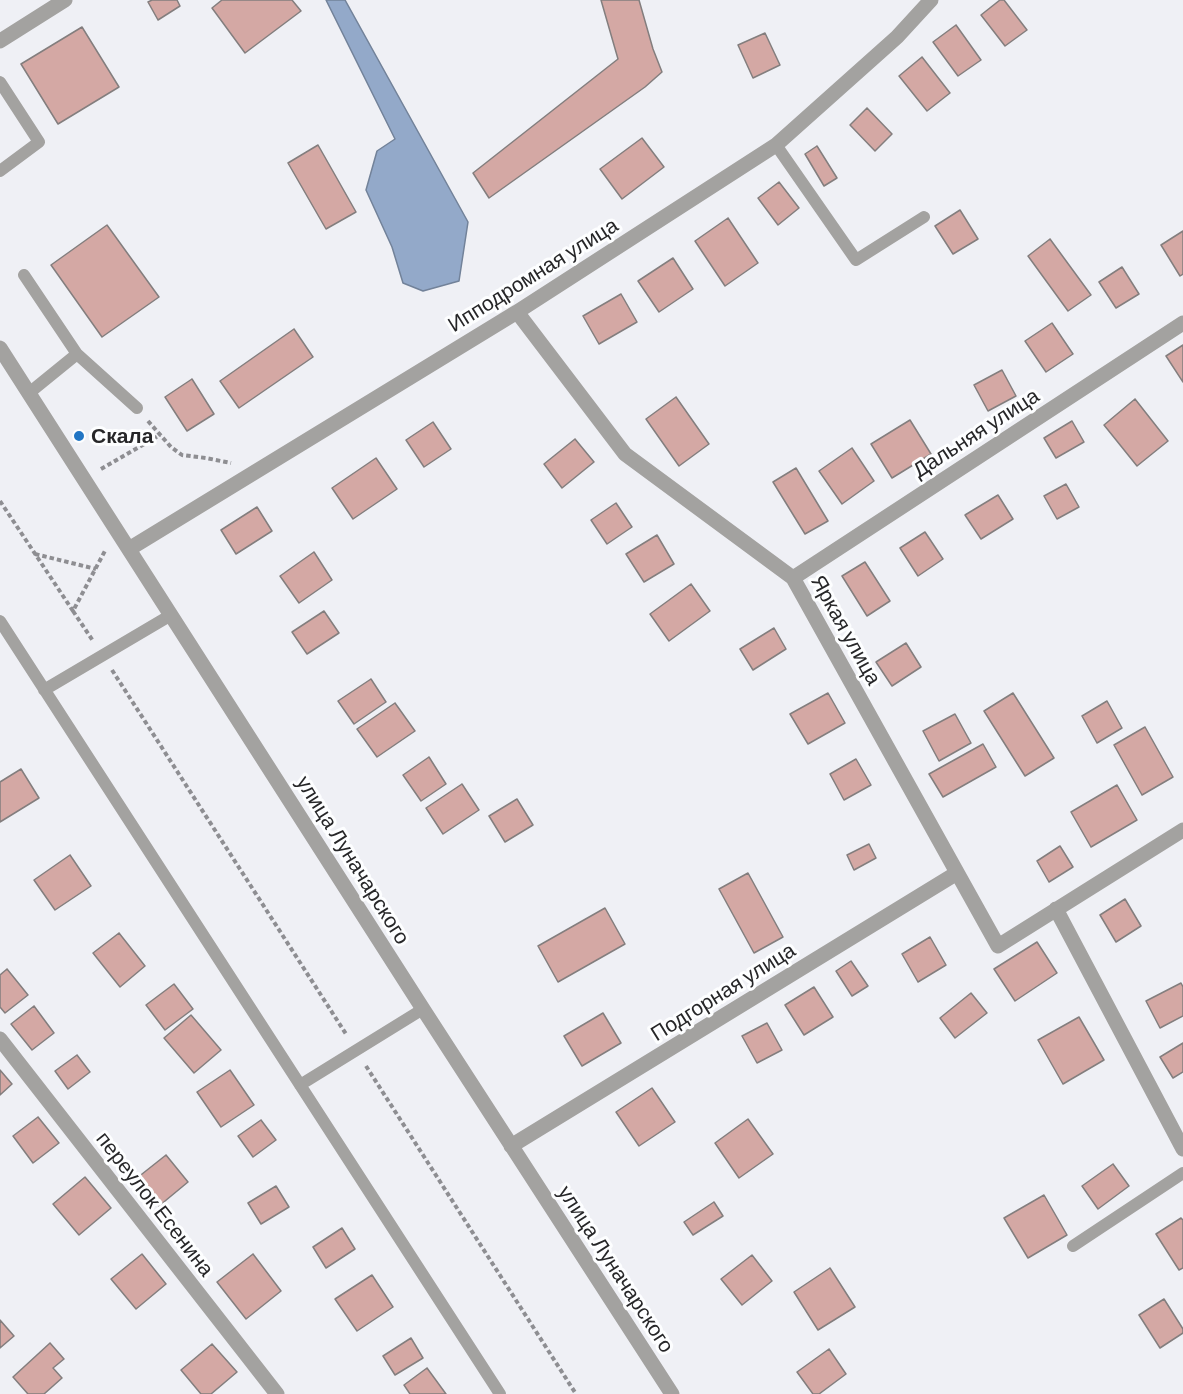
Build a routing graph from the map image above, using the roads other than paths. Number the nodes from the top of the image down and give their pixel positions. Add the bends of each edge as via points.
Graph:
1 (65, 0) edge
2 (931, 0) edge
3 (0, 41) edge
4 (0, 82) edge
5 (776, 145) junction
6 (0, 171) edge
7 (924, 218) dead end
8 (24, 275) dead end
9 (517, 312) junction
10 (1183, 323) edge
11 (0, 348) edge
12 (77, 354) junction
13 (29, 393) junction
14 (137, 408) road end
15 (129, 549) junction
16 (793, 578) junction
17 (171, 615) junction
18 (0, 621) edge
19 (44, 690) junction
20 (1183, 830) edge
21 (957, 873) junction
22 (1056, 909) junction
23 (423, 1009) junction
24 (0, 1040) edge
25 (300, 1085) junction
26 (511, 1146) junction
27 (1183, 1149) edge
28 (1183, 1173) edge
29 (1073, 1246) dead end
30 (277, 1394) edge
31 (500, 1394) edge
32 (672, 1394) edge

1 - 3 street
2 - 5 street, Ипподромная улица via 897,37
4 - 6 lane via 39,142
5 - 7 lane via 856,260
5 - 9 street, Ипподромная улица
8 - 12 lane
9 - 15 street, Ипподромная улица
9 - 16 street, Яркая улица via 626,454
10 - 16 street, Дальняя улица
11 - 13 street, улица Луначарского
12 - 13 lane
12 - 14 lane
13 - 15 street, улица Луначарского
15 - 17 street, улица Луначарского
16 - 21 street, Яркая улица
17 - 19 lane
17 - 23 street, улица Луначарского
18 - 19 lane
19 - 25 lane
20 - 22 street
21 - 22 street, Яркая улица via 998,946
21 - 26 street, Подгорная улица
22 - 27 street
23 - 25 lane
23 - 26 street, улица Луначарского
24 - 30 street, переулок Есенина
25 - 31 lane
26 - 32 street, улица Луначарского
28 - 29 lane

